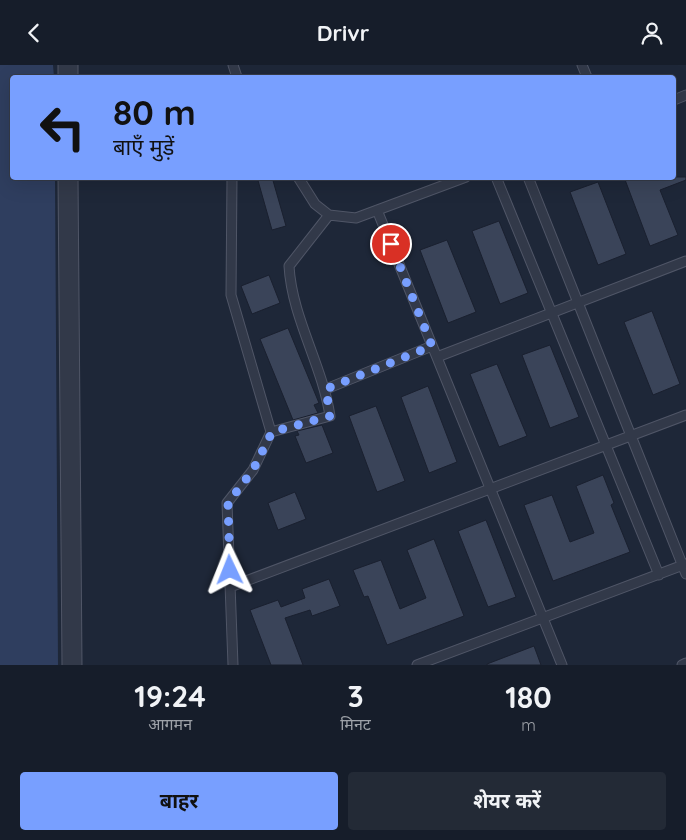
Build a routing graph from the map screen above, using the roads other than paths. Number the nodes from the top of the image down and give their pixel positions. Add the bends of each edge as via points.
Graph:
1 (68, 180) edge
2 (232, 180) edge
3 (300, 180) edge
4 (458, 180) edge
5 (497, 180) edge
6 (529, 180) edge
7 (377, 209) junction
8 (329, 215) junction
9 (686, 261) edge
10 (578, 302) junction
11 (551, 313) junction
12 (432, 346) junction
13 (437, 357) junction
14 (326, 389) junction
15 (686, 415) edge
16 (272, 432) junction
17 (631, 435) junction
18 (605, 445) junction
19 (490, 489) junction
20 (685, 568) edge
21 (659, 575) junction
22 (230, 587) junction
23 (543, 618) junction
24 (686, 663) edge
25 (72, 665) edge
26 (233, 665) edge
27 (417, 665) edge
28 (562, 665) edge
29 (682, 665) edge

1 - 25 street
2 - 16 lane via 231,295
3 - 8 lane via 315,204
4 - 7 lane
5 - 11 lane
6 - 10 lane
7 - 8 lane via 356,218
7 - 12 lane
8 - 14 lane via 289,266 291,291
9 - 10 lane
10 - 11 lane
10 - 17 lane
11 - 13 lane
11 - 18 lane
12 - 13 lane
12 - 14 lane
13 - 19 lane
14 - 16 lane via 330,416
15 - 17 lane
16 - 22 lane via 253,470 228,503
17 - 18 lane
17 - 20 lane
18 - 19 lane
18 - 21 lane
19 - 22 lane
19 - 23 lane
20 - 21 lane
21 - 23 lane
22 - 26 lane
23 - 27 lane
23 - 28 lane
24 - 29 lane

